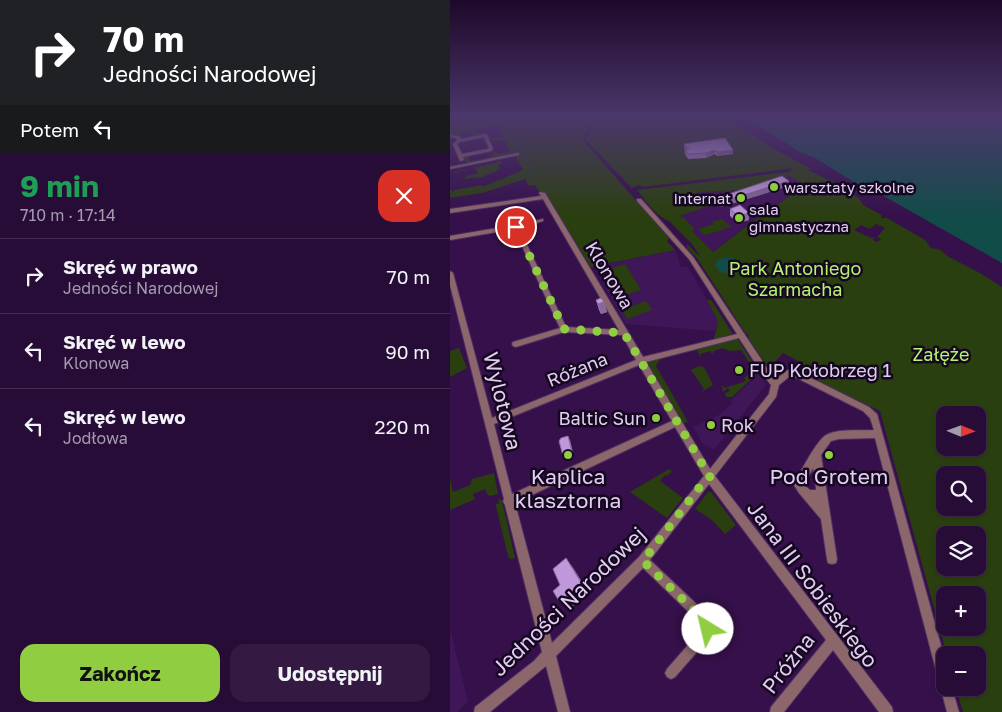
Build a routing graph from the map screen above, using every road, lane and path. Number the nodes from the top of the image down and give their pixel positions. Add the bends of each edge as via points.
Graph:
1 (457, 149) edge
2 (490, 149) edge
3 (517, 154) dead end
4 (463, 162) junction
5 (450, 168) edge
6 (638, 200) dead end
7 (450, 211) edge
8 (541, 220) dead end
9 (516, 227) junction
10 (450, 238) edge
11 (450, 273) edge
12 (564, 329) junction
13 (624, 333) junction
14 (740, 335) junction
15 (516, 344) dead end
16 (641, 361) junction
17 (775, 384) junction
18 (488, 422) junction
19 (677, 422) junction
20 (878, 434) junction
21 (816, 454) junction
22 (804, 474) junction
23 (710, 477) junction
24 (821, 484) junction
25 (803, 491) junction
26 (508, 501) junction
27 (825, 516) junction
28 (832, 559) dead end
29 (643, 561) junction
30 (833, 640) junction
31 (936, 649) edge
32 (549, 653) junction
33 (671, 673) dead end
34 (948, 696) edge
35 (480, 712) edge
36 (564, 712) edge
37 (776, 712) edge
38 (887, 712) edge
39 (953, 712) edge

1 - 4 street
2 - 4 street
3 - 4 street
4 - 5 street
6 - 14 street via 687,253
7 - 13 street, Klonowa via 543,195
8 - 9 street
9 - 10 street
9 - 12 street
11 - 18 street, Wylotowa
12 - 13 street
12 - 15 street
13 - 16 street, Klonowa
14 - 16 street, Różana
14 - 17 street
16 - 18 street, Różana
16 - 19 street, Klonowa
17 - 20 street, Jedności Narodowej via 788,373 796,374 866,409 874,416
17 - 23 street, Jedności Narodowej via 773,395
18 - 26 street, Wylotowa
19 - 23 street, Klonowa
19 - 26 street
20 - 21 street via 832,436
20 - 31 street
21 - 22 street
21 - 24 street
22 - 24 street via 813,474
22 - 25 street via 799,484
23 - 29 street, Jedności Narodowej
23 - 30 street, Jana III Sobieskiego
24 - 25 street via 815,495
24 - 27 street
25 - 27 street
26 - 32 street, Wylotowa
27 - 28 street
29 - 32 street, Jedności Narodowej
29 - 33 street via 708,626
30 - 37 street, Próżna
30 - 38 street, Jana III Sobieskiego
32 - 35 street, Jedności Narodowej
32 - 36 street, Wylotowa
34 - 39 street

